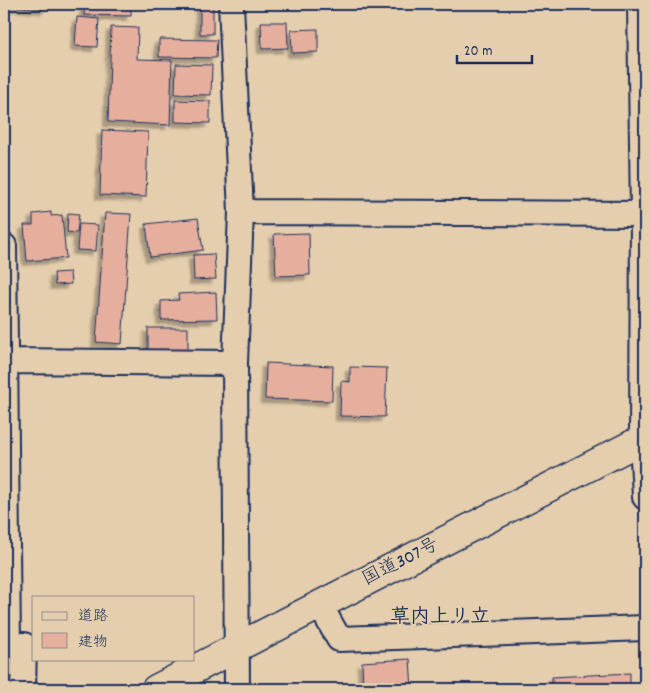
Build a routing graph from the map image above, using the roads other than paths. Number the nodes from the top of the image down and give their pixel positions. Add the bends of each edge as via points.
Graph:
1 (231, 4) edge
2 (640, 4) edge
3 (241, 212) junction
4 (642, 214) junction
5 (4, 246) edge
6 (5, 361) edge
7 (235, 363) junction
8 (644, 438) edge
9 (645, 497) edge
10 (320, 605) junction
11 (645, 628) edge
12 (6, 646) edge
13 (237, 648) junction
14 (23, 689) edge
15 (156, 689) edge
16 (237, 689) edge

1 - 3 street
2 - 4 street
3 - 4 street
3 - 7 street
4 - 8 street
5 - 6 street
6 - 7 street
6 - 12 street
7 - 13 street
8 - 9 street
8 - 10 highway, 国道307号
10 - 11 street via 339,639
10 - 13 highway, 国道307号
12 - 14 street via 24,645
13 - 15 highway, 国道307号
13 - 16 street

